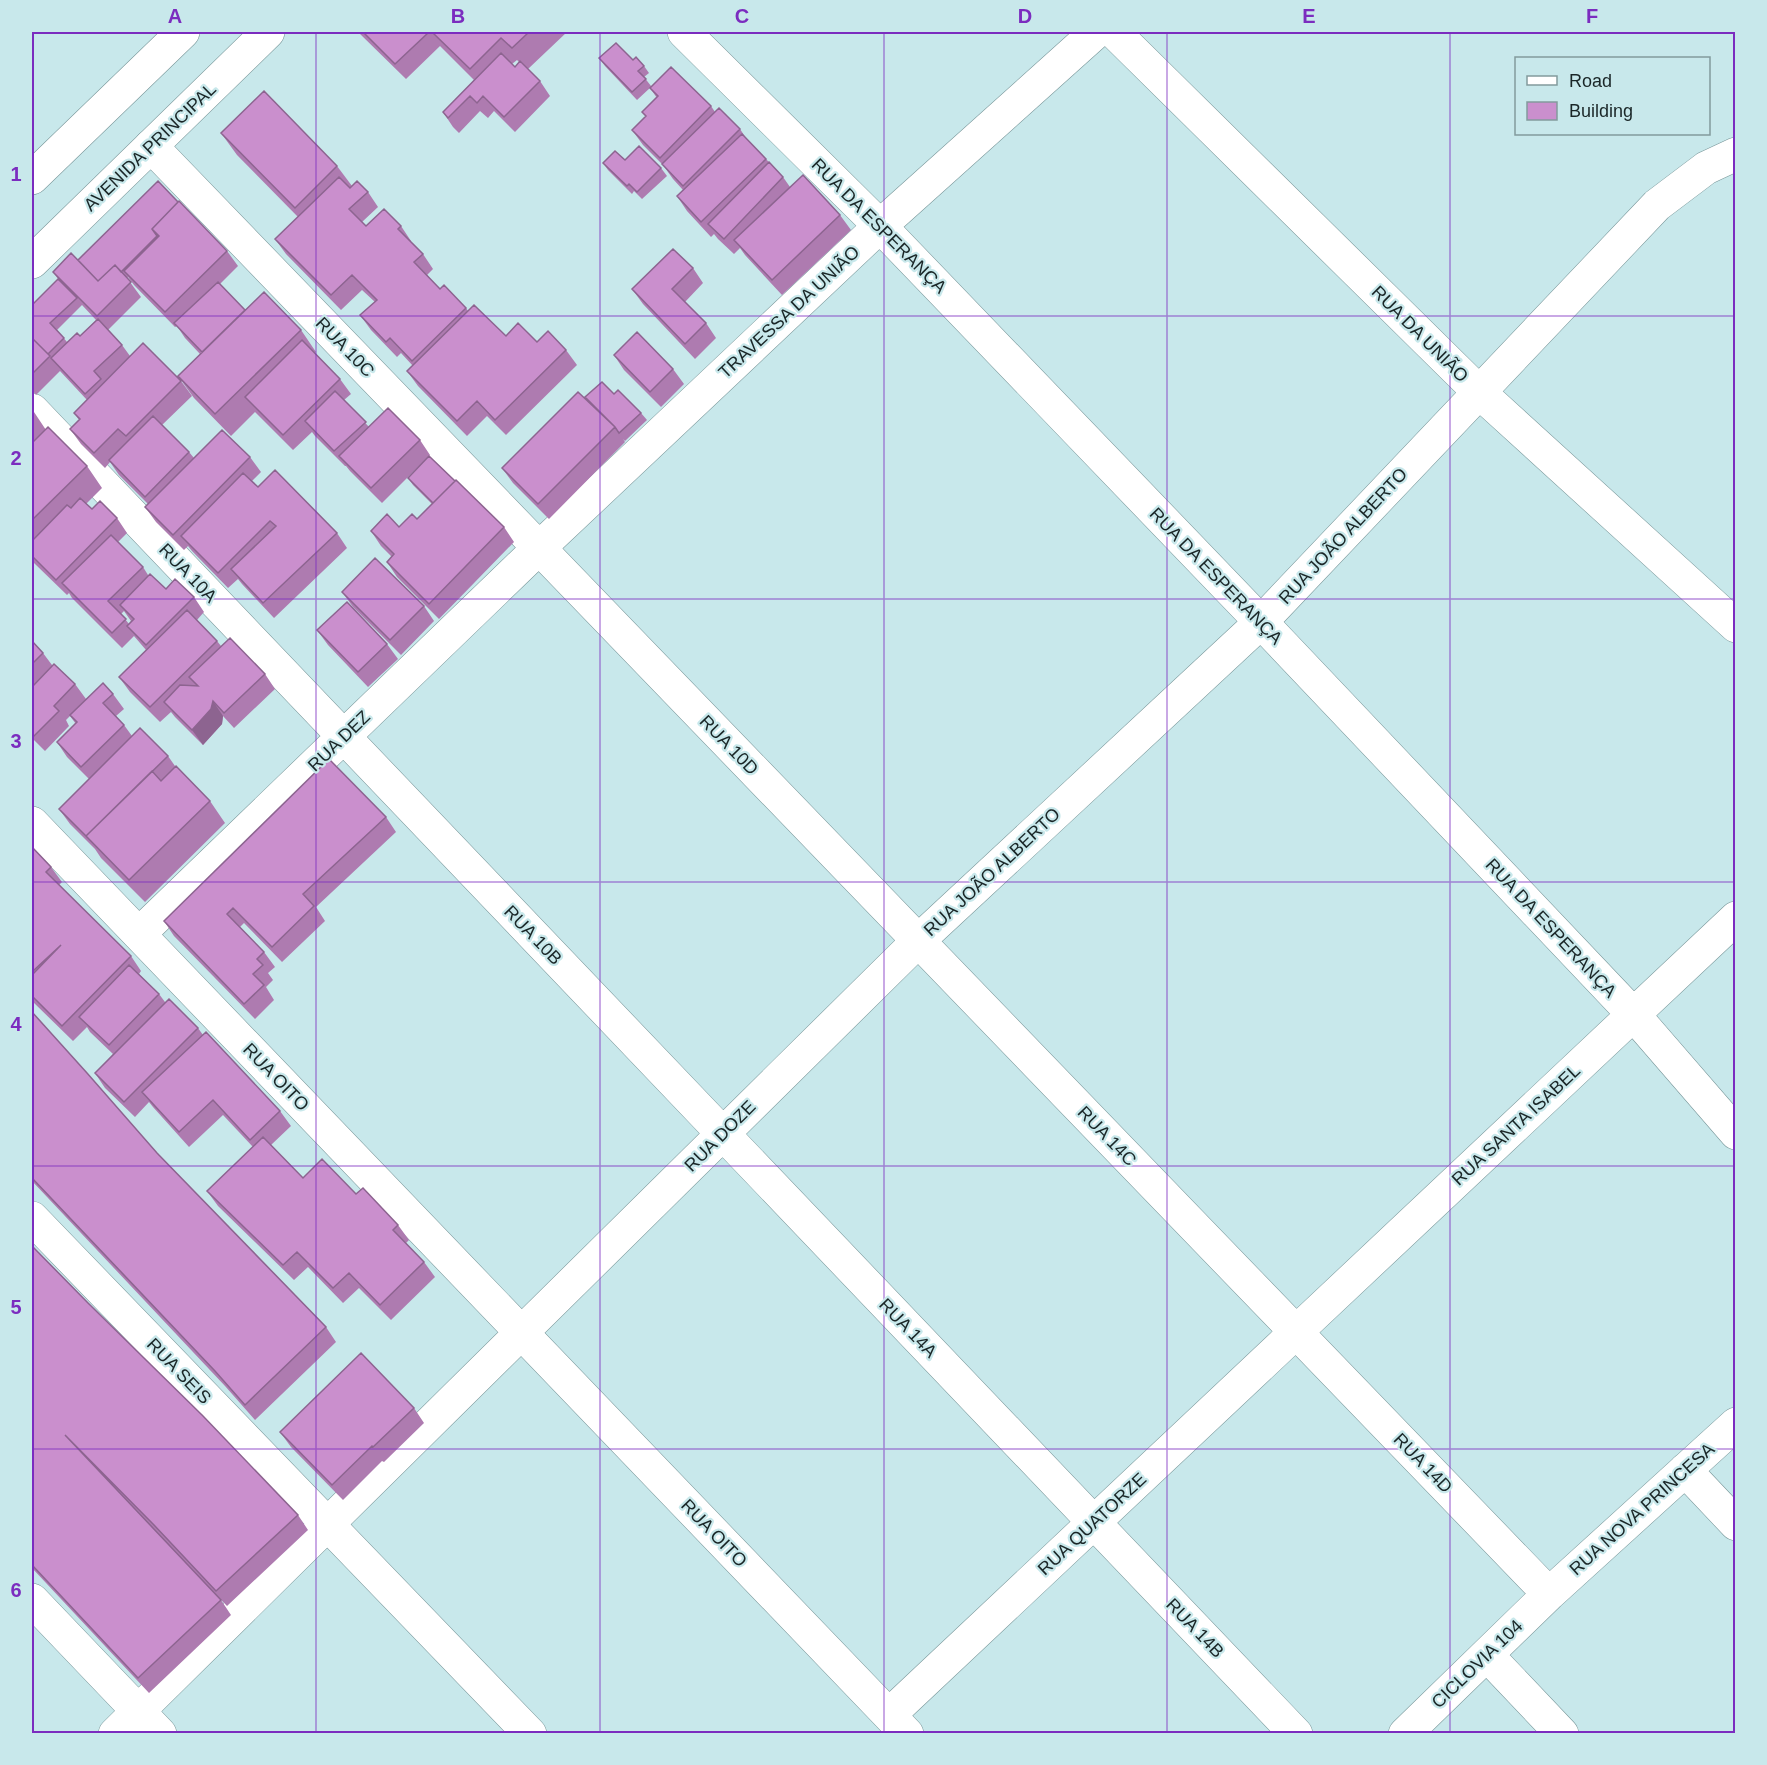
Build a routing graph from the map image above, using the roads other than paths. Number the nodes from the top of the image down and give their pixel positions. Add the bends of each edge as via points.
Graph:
1 (268, 32) edge
2 (684, 32) edge
3 (1096, 32) edge
4 (1114, 32) edge
5 (178, 33) edge
6 (151, 146) junction
7 (1736, 154) edge
8 (32, 178) edge
9 (880, 226) junction
10 (32, 262) edge
11 (1479, 392) junction
12 (32, 410) edge
13 (539, 548) junction
14 (1261, 622) junction
15 (1736, 626) edge
16 (344, 736) junction
17 (32, 823) edge
18 (1736, 918) edge
19 (139, 934) junction
20 (918, 941) junction
21 (1633, 1014) junction
22 (1736, 1132) edge
23 (723, 1133) junction
24 (32, 1218) edge
25 (521, 1332) junction
26 (1296, 1332) junction
27 (1736, 1424) edge
28 (1685, 1470) junction
29 (1094, 1522) junction
30 (327, 1524) junction
31 (1736, 1524) edge
32 (1549, 1594) junction
33 (32, 1600) edge
34 (1487, 1655) junction
35 (149, 1722) edge
36 (898, 1724) edge
37 (115, 1734) edge
38 (530, 1734) edge
39 (1296, 1734) edge
40 (1405, 1734) edge
41 (1562, 1734) edge

1 - 6 street, AVENIDA PRINCIPAL
2 - 9 street, RUA DA ESPERANÇA
3 - 9 street, TRAVESSA DA UNIÃO
4 - 11 street, RUA DA UNIÃO
5 - 8 street
6 - 10 street, AVENIDA PRINCIPAL
6 - 13 street, RUA 10C
7 - 11 street, RUA JOÃO ALBERTO via 1706,168 1657,206
9 - 13 street, TRAVESSA DA UNIÃO
9 - 14 street, RUA DA ESPERANÇA
11 - 14 street, RUA JOÃO ALBERTO
11 - 15 street, RUA DA UNIÃO
12 - 16 street, RUA 10A
13 - 16 street, RUA DEZ
13 - 20 street, RUA 10D
14 - 20 street, RUA JOÃO ALBERTO
14 - 21 street, RUA DA ESPERANÇA
16 - 19 street, RUA DEZ
16 - 23 street, RUA 10B
17 - 19 street, RUA OITO
18 - 21 street, RUA SANTA ISABEL
19 - 25 street, RUA OITO
20 - 23 street, RUA DOZE
20 - 26 street, RUA 14C
21 - 22 street, RUA DA ESPERANÇA
21 - 26 street, RUA SANTA ISABEL
23 - 25 street, RUA DOZE
23 - 29 street, RUA 14A
24 - 30 street, RUA SEIS
25 - 30 street
25 - 36 street, RUA OITO
26 - 29 street, RUA QUATORZE
26 - 32 street, RUA 14D
27 - 28 street, RUA NOVA PRINCESA
28 - 31 street
28 - 32 street, RUA NOVA PRINCESA
29 - 36 street, RUA QUATORZE
29 - 39 street, RUA 14B
30 - 35 street via 233,1617
30 - 38 street, RUA SEIS
32 - 34 street, CICLOVIA 104
33 - 35 street
34 - 40 street, CICLOVIA 104
34 - 41 street
35 - 37 street

